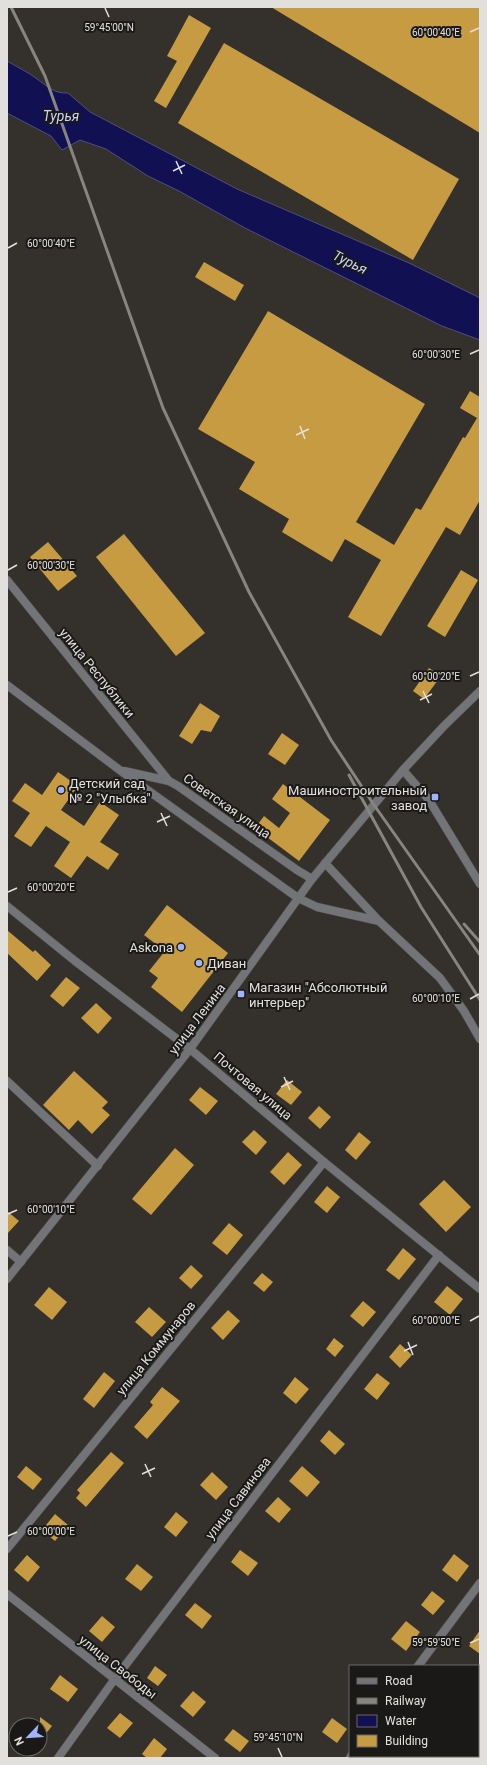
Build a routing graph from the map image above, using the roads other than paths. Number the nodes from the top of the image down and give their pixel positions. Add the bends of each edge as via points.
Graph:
1 (7, 580) edge
2 (7, 685) edge
3 (480, 691) edge
4 (403, 770) junction
5 (121, 771) junction
6 (169, 781) junction
7 (325, 863) junction
8 (312, 879) junction
9 (480, 884) edge
10 (298, 898) junction
11 (7, 906) edge
12 (379, 921) junction
13 (480, 1039) edge
14 (190, 1049) junction
15 (7, 1081) edge
16 (324, 1162) junction
17 (98, 1166) junction
18 (7, 1250) edge
19 (439, 1255) junction
20 (21, 1262) junction
21 (7, 1279) edge
22 (480, 1289) edge
23 (7, 1549) edge
24 (480, 1583) edge
25 (7, 1594) edge
26 (419, 1665) edge
27 (114, 1680) junction
28 (58, 1758) edge
29 (215, 1758) edge

1 - 6 street, улица Республики
2 - 5 street, Советская улица
3 - 4 street, улица Ленина
4 - 7 street, улица Ленина
4 - 9 street via 429,800
5 - 6 street, Советская улица
5 - 10 street, Советская улица
6 - 8 street, Советская улица
7 - 8 street, улица Ленина
7 - 12 street
8 - 10 street, улица Ленина
10 - 12 street, Советская улица via 316,908
10 - 14 street, улица Ленина
11 - 14 street, Почтовая улица
12 - 13 street via 440,978
14 - 16 street, Почтовая улица
14 - 17 street, улица Ленина
15 - 17 street
16 - 19 street, Почтовая улица
16 - 23 street, улица Коммунаров
17 - 20 street, улица Ленина
18 - 20 street
19 - 22 street, Почтовая улица
19 - 27 street, улица Савинова
20 - 21 street, улица Ленина
24 - 26 street
25 - 27 street, улица Свободы
27 - 28 street, улица Савинова
27 - 29 street, улица Свободы

